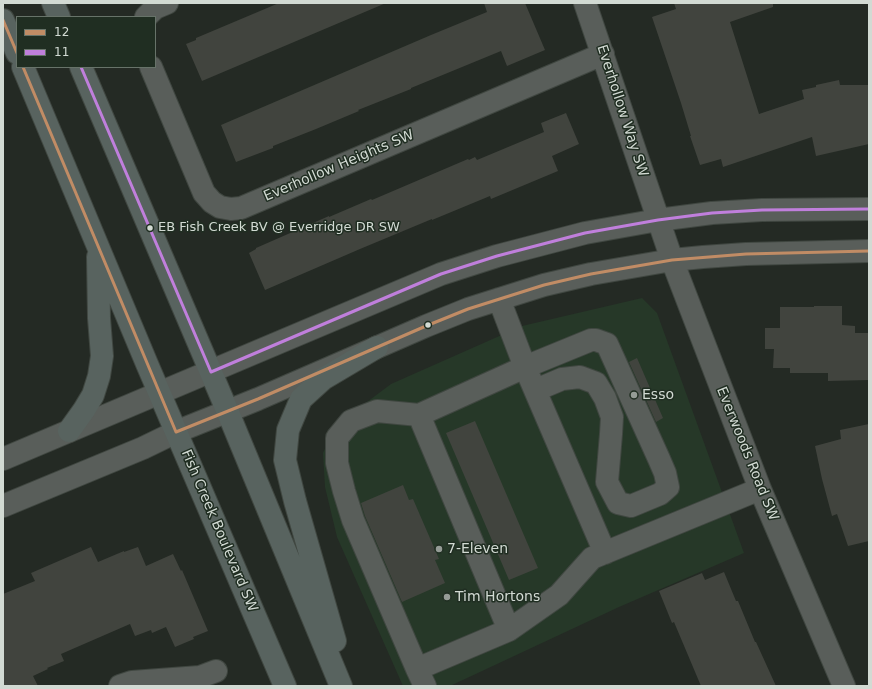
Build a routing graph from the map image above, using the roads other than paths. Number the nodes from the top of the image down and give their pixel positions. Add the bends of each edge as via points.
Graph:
1 (53, 3) edge
2 (167, 3) edge
3 (585, 3) edge
4 (59, 16) edge
5 (147, 16) edge
6 (3, 20) edge
7 (16, 51) edge
8 (603, 54) junction
9 (23, 68) edge
10 (81, 68) edge
11 (151, 68) edge
12 (869, 209) edge
13 (658, 220) junction
14 (98, 246) junction
15 (869, 251) edge
16 (672, 260) junction
17 (499, 299) junction
18 (377, 347) junction
19 (525, 367) junction
20 (211, 372) junction
21 (536, 390) junction
22 (159, 393) junction
23 (227, 410) junction
24 (419, 415) junction
25 (69, 431) junction
26 (176, 432) junction
27 (3, 459) edge
28 (760, 489) junction
29 (3, 506) edge
30 (605, 552) junction
31 (509, 630) junction
32 (216, 671) dead end
33 (421, 678) edge
34 (120, 686) edge
35 (285, 686) edge
36 (341, 686) edge
37 (348, 686) edge
38 (844, 686) edge

1 - 4 main road
2 - 5 street via 155,8
3 - 8 street, Everhollow Way SW
6 - 7 main road
8 - 11 street, Everhollow Heights SW via 241,208 231,209 220,207 204,193
8 - 13 street, Everhollow Way SW
9 - 14 main road, Fish Creek Boulevard SW
10 - 20 main road
12 - 13 street via 762,210
13 - 16 street, Everwoods Road SW
13 - 20 street via 585,232 441,274
14 - 22 main road, Fish Creek Boulevard SW
14 - 25 main road via 102,356 99,376 93,395
15 - 16 street via 746,254
16 - 17 street via 591,274
16 - 28 street, Everwoods Road SW
17 - 18 street via 468,309
17 - 19 street
18 - 23 street
18 - 37 main road via 324,379 301,399 288,430 286,460 295,501
19 - 21 street
19 - 21 street via 591,340 607,344 665,473 668,487 660,494 631,506 618,503 607,482 612,417 606,398 596,383 580,377 562,379
19 - 24 street
20 - 22 street
20 - 23 main road
21 - 30 street
22 - 25 street
22 - 26 main road, Fish Creek Boulevard SW
23 - 26 street
23 - 36 main road
24 - 31 street
24 - 33 street via 377,411 351,421 337,438 338,463 353,520
25 - 27 street
26 - 29 street
26 - 35 main road, Fish Creek Boulevard SW
28 - 30 street
28 - 38 street, Everwoods Road SW
30 - 31 street via 592,558 559,595
31 - 33 street
32 - 34 street via 200,677 132,682

